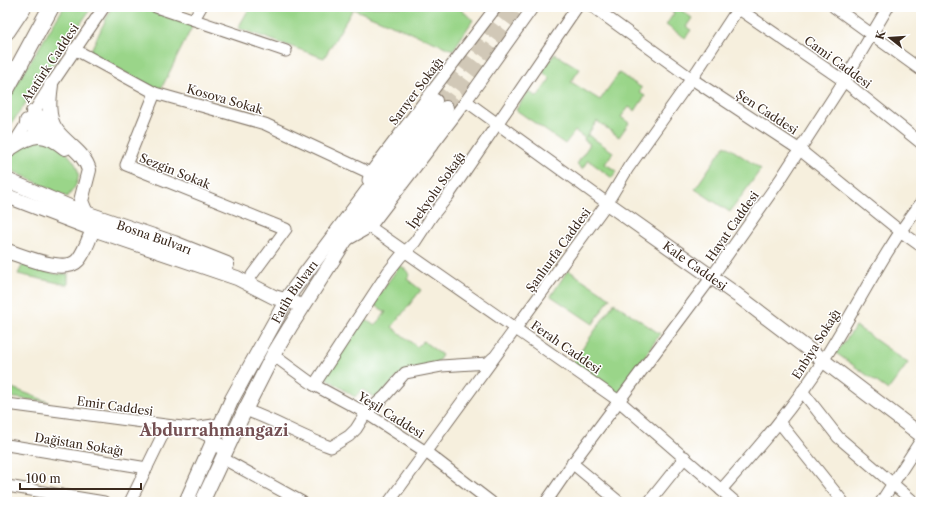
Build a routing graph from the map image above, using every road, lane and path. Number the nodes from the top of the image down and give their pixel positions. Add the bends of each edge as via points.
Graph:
1 (12, 7) edge
2 (23, 7) edge
3 (50, 7) edge
4 (104, 7) edge
5 (156, 7) edge
6 (200, 7) edge
7 (496, 7) edge
8 (533, 7) edge
9 (577, 7) edge
10 (593, 7) edge
11 (834, 7) edge
12 (888, 7) edge
13 (738, 8) edge
14 (7, 15) edge
15 (194, 19) junction
16 (7, 31) edge
17 (871, 34) junction
18 (74, 49) junction
19 (286, 51) dead end
20 (921, 70) edge
21 (7, 72) edge
22 (692, 79) junction
23 (844, 81) junction
24 (51, 85) junction
25 (7, 88) edge
26 (155, 93) junction
27 (466, 101) junction
28 (30, 117) junction
29 (497, 124) junction
30 (56, 135) junction
31 (921, 143) edge
32 (800, 150) junction
33 (9, 151) edge
34 (370, 173) junction
35 (10, 189) edge
36 (364, 194) junction
37 (607, 203) junction
38 (921, 203) edge
39 (65, 204) junction
40 (86, 213) junction
41 (370, 227) junction
42 (93, 230) junction
43 (900, 231) junction
44 (345, 241) junction
45 (921, 246) edge
46 (7, 251) edge
47 (406, 252) junction
48 (252, 275) junction
49 (237, 278) junction
50 (711, 278) junction
51 (290, 299) junction
52 (308, 300) junction
53 (276, 321) junction
54 (290, 327) junction
55 (517, 328) junction
56 (500, 351) junction
57 (274, 355) junction
58 (823, 362) junction
59 (314, 385) junction
60 (802, 391) junction
61 (619, 401) junction
62 (7, 404) edge
63 (245, 410) junction
64 (366, 412) junction
65 (778, 422) junction
66 (220, 424) junction
67 (167, 426) junction
68 (193, 428) junction
69 (921, 435) edge
70 (215, 438) junction
71 (921, 440) edge
72 (7, 445) edge
73 (426, 452) junction
74 (685, 457) junction
75 (222, 458) junction
76 (572, 463) junction
77 (147, 468) junction
78 (892, 484) junction
79 (7, 486) edge
80 (721, 490) junction
81 (104, 502) edge
82 (130, 502) edge
83 (186, 502) edge
84 (202, 502) edge
85 (302, 502) edge
86 (389, 502) edge
87 (491, 502) edge
88 (546, 502) edge
89 (619, 502) edge
90 (650, 502) edge
91 (735, 502) edge
92 (843, 502) edge
93 (881, 502) edge
94 (914, 502) edge

1 - 14 highway
2 - 16 highway
3 - 21 highway
3 - 25 highway
4 - 18 street, Atatürk Caddesi
5 - 15 street
6 - 15 street
7 - 34 street, Sarıyer Sokağı
8 - 27 street, Fatih Bulvarı
9 - 29 street, İpekyolu Sokağı
10 - 22 street, Şen Caddesi
11 - 17 street
12 - 17 street, Hayat Caddesi
13 - 22 street, Şanlıurfa Caddesi
13 - 23 street, Cami Caddesi
15 - 19 street
17 - 20 street
17 - 23 street, Hayat Caddesi
18 - 24 street, Atatürk Caddesi
18 - 26 street, Kosova Sokak
22 - 32 street, Şen Caddesi
22 - 37 street, Şanlıurfa Caddesi via 628,168
23 - 31 street, Cami Caddesi
23 - 32 street, Hayat Caddesi
24 - 28 street, Atatürk Caddesi
24 - 30 main road via 49,108
26 - 34 street, Kosova Sokak via 266,124
26 - 48 street, Sezgin Sokak via 126,165 286,229
27 - 29 street, Kale Caddesi
27 - 41 street, Fatih Bulvarı
28 - 30 main road
28 - 33 street, Atatürk Caddesi
29 - 37 street, Kale Caddesi
29 - 47 street, İpekyolu Sokağı
30 - 33 main road via 27,138
30 - 39 main road via 76,157 81,167 81,180 76,192
30 - 40 main road via 80,153 88,164 89,177 81,202
32 - 43 street, Şen Caddesi
32 - 50 street, Hayat Caddesi
34 - 36 street, Sarıyer Sokağı
35 - 39 main road, Bosna Bulvarı
35 - 42 main road, Bosna Bulvarı
36 - 44 main road, Fatih Bulvarı via 441,104
36 - 51 main road, Fatih Bulvarı
37 - 50 main road, Kale Caddesi
37 - 55 street, Şanlıurfa Caddesi
38 - 43 street, Enbiya Sokağı
39 - 40 main road, Bosna Bulvarı
40 - 48 main road, Bosna Bulvarı via 174,243
41 - 44 street, Fatih Bulvarı
41 - 47 street, Ferah Caddesi
42 - 46 main road via 81,255 71,265 56,266
42 - 49 main road, Bosna Bulvarı
43 - 45 street, Şen Caddesi
43 - 58 street, Enbiya Sokağı
44 - 52 main road, Fatih Bulvarı
47 - 55 street, Ferah Caddesi
47 - 59 street, İpekyolu Sokağı via 388,272
48 - 51 main road, Bosna Bulvarı
49 - 51 main road
49 - 53 main road via 264,295 273,307
50 - 58 main road, Kale Caddesi
50 - 61 street, Hayat Caddesi
51 - 52 main road
51 - 53 main road, Fatih Bulvarı
51 - 54 main road
52 - 54 main road, Fatih Bulvarı
53 - 66 main road, Fatih Bulvarı
54 - 57 main road, Fatih Bulvarı
55 - 56 street, Şanlıurfa Caddesi
55 - 61 street, Ferah Caddesi
56 - 64 street via 488,363 440,366 405,373 385,396
56 - 73 street, Şanlıurfa Caddesi
57 - 59 street, Yeşil Caddesi
57 - 63 main road, Fatih Bulvarı
58 - 60 street, Enbiya Sokağı
58 - 69 main road, Kale Caddesi
59 - 64 street, Yeşil Caddesi
60 - 65 street, Enbiya Sokağı
60 - 78 street via 838,437
61 - 74 street, Ferah Caddesi
61 - 76 street, Hayat Caddesi
62 - 67 street, Emir Caddesi
63 - 64 street via 331,447 356,429
63 - 75 main road, Fatih Bulvarı
64 - 73 street, Yeşil Caddesi
65 - 80 street, Enbiya Sokağı
65 - 92 street
66 - 68 street, Emir Caddesi
66 - 70 main road, Fatih Bulvarı
67 - 68 street, Emir Caddesi
67 - 77 street
68 - 70 main road via 207,432
70 - 75 main road
70 - 83 main road, Fatih Bulvarı
71 - 78 street
72 - 77 street, Dağistan Sokağı
73 - 86 street, Şanlıurfa Caddesi
73 - 87 street, Yeşil Caddesi
74 - 80 street, Ferah Caddesi
74 - 90 street
75 - 84 main road, Fatih Bulvarı
75 - 85 street
76 - 88 street, Hayat Caddesi
76 - 89 street
77 - 82 street
78 - 93 street
78 - 94 street
79 - 81 street
80 - 91 street, Ferah Caddesi

